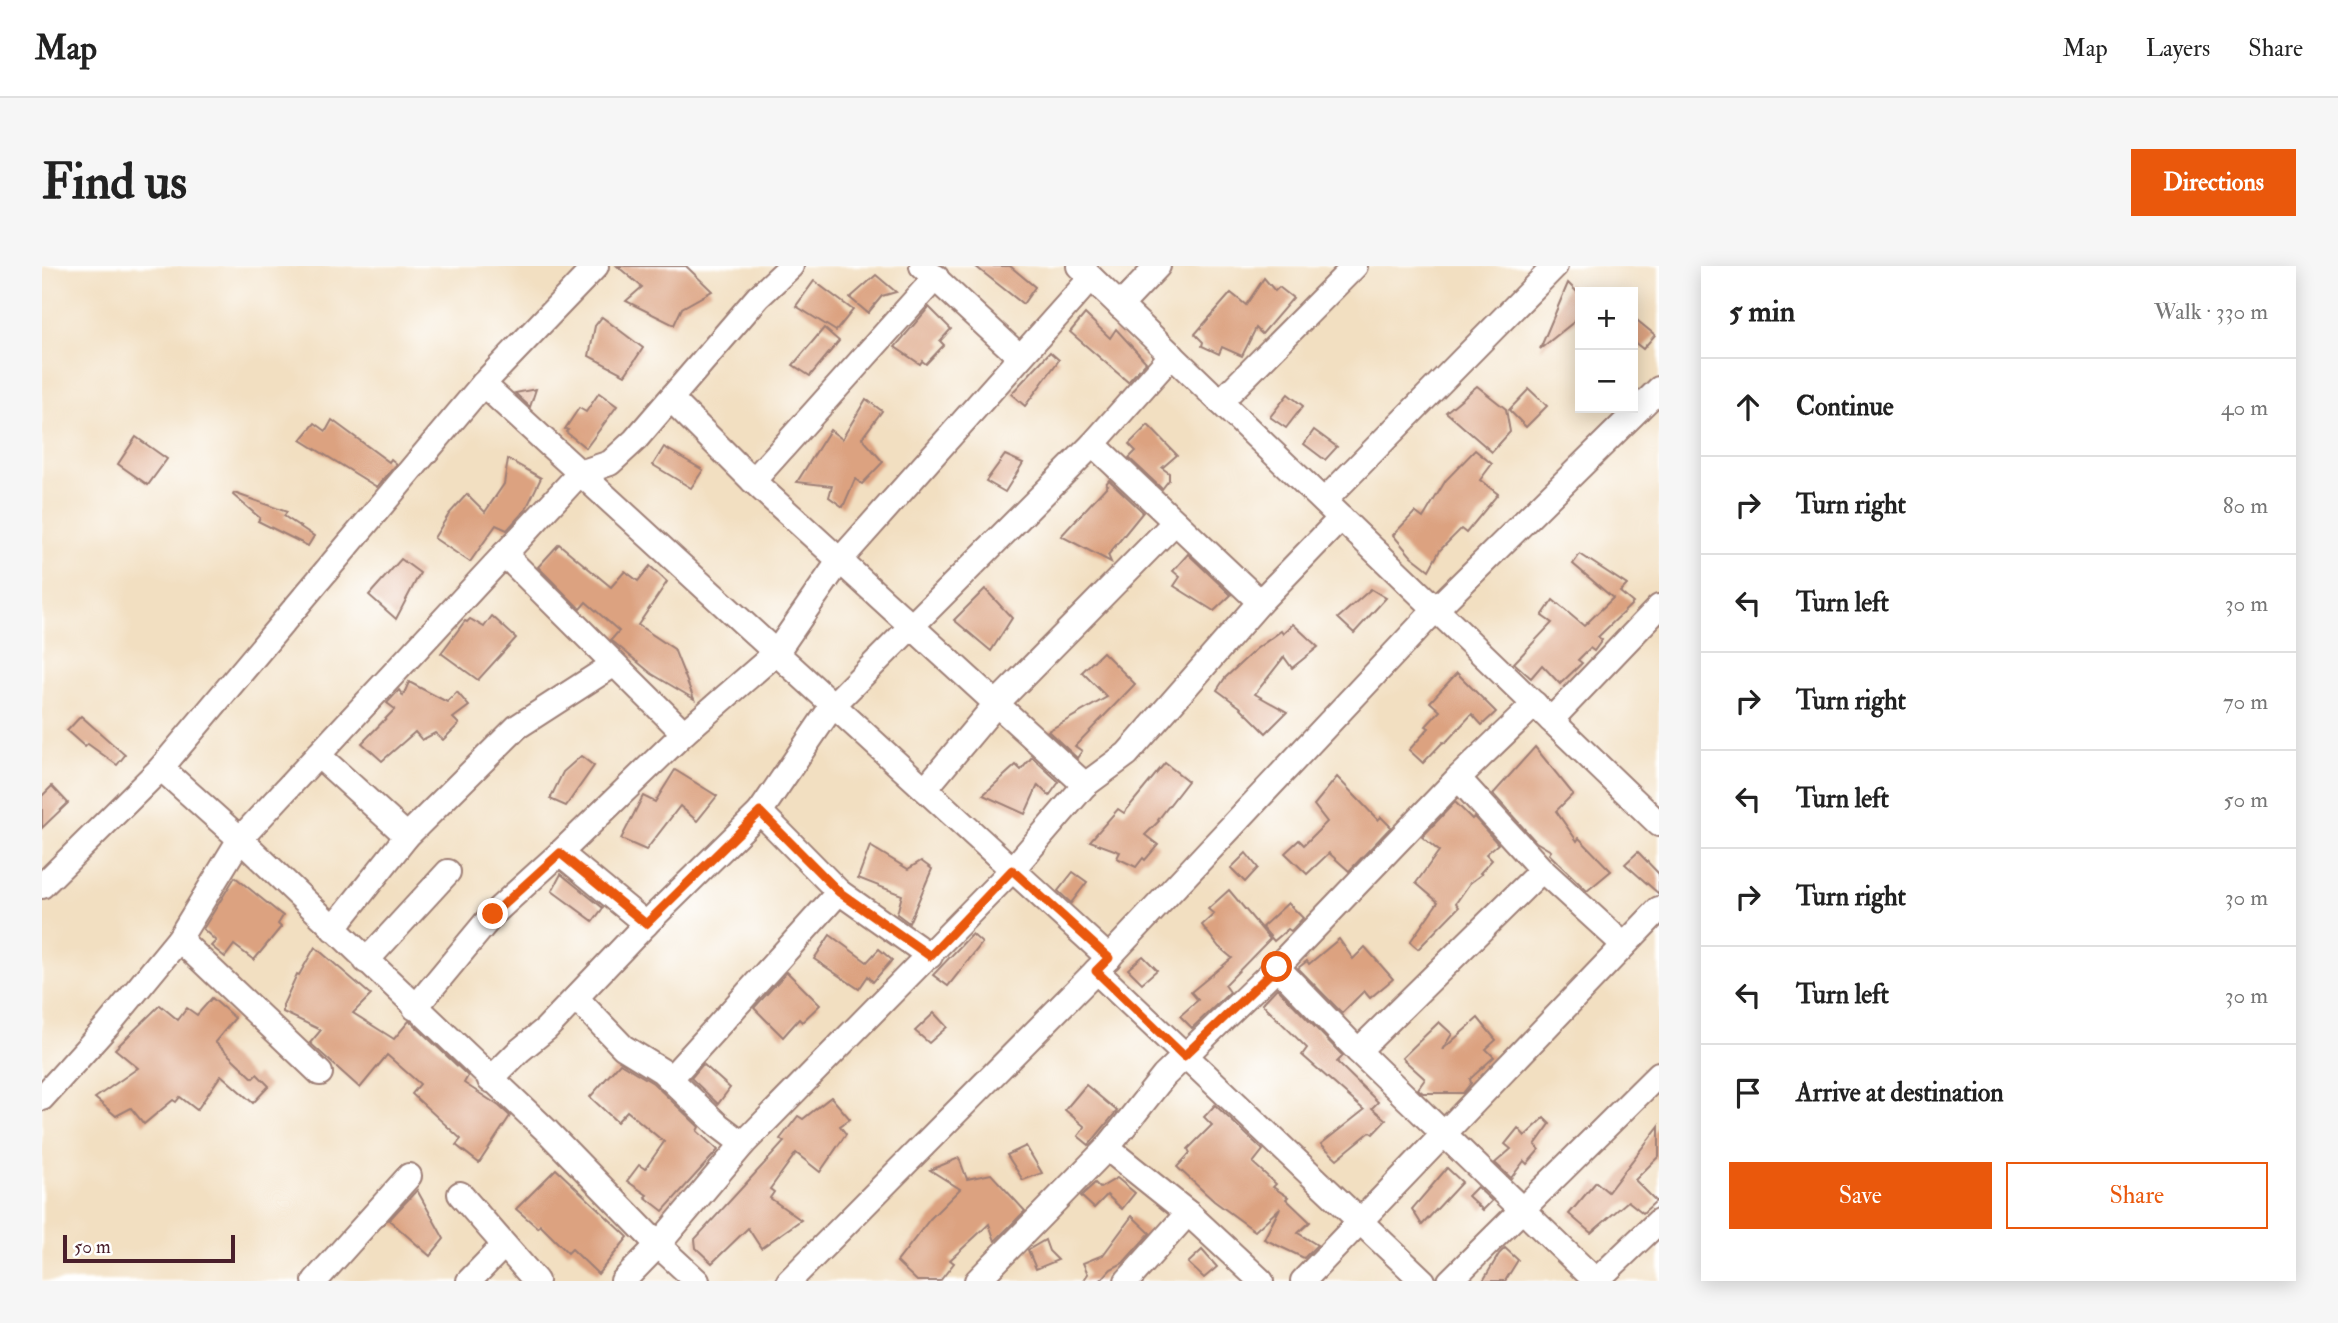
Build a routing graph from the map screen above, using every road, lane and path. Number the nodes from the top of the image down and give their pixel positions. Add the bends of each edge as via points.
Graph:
1 (596, 266) edge
2 (791, 266) edge
3 (1158, 266) edge
4 (1355, 266) edge
5 (1555, 266) edge
6 (929, 272) edge
7 (1085, 272) edge
8 (1120, 306) junction
9 (1172, 355) junction
10 (1020, 358) junction
11 (483, 384) junction
12 (1659, 389) edge
13 (671, 399) junction
14 (1220, 402) junction
15 (1093, 444) junction
16 (580, 473) junction
17 (753, 481) junction
18 (1332, 509) junction
19 (1175, 522) junction
20 (504, 554) junction
21 (840, 560) junction
22 (1260, 602) junction
23 (1659, 607) edge
24 (1436, 609) junction
25 (912, 627) junction
26 (776, 653) junction
27 (613, 665) junction
28 (997, 703) junction
29 (833, 705) junction
30 (1543, 712) junction
31 (684, 733) junction
32 (318, 755) junction
33 (162, 768) junction
34 (1458, 778) junction
35 (1085, 785) junction
36 (925, 789) junction
37 (760, 812) junction
38 (1655, 813) edge
39 (407, 836) junction
40 (240, 839) junction
41 (560, 853) junction
42 (1012, 870) junction
43 (1542, 870) junction
44 (448, 872) dead end
45 (42, 886) edge
46 (839, 892) junction
47 (1659, 909) edge
48 (646, 924) junction
49 (333, 929) junction
50 (179, 939) junction
51 (1624, 945) junction
52 (930, 956) junction
53 (366, 961) junction
54 (1102, 965) junction
55 (1277, 967) junction
56 (576, 998) junction
57 (415, 1007) junction
58 (1357, 1051) junction
59 (1184, 1056) junction
60 (320, 1073) dead end
61 (1659, 1074) edge
62 (670, 1079) junction
63 (491, 1080) junction
64 (42, 1098) edge
65 (1443, 1132) junction
66 (743, 1144) junction
67 (1107, 1148) junction
68 (409, 1176) dead end
69 (460, 1194) dead end
70 (1522, 1210) junction
71 (1188, 1213) junction
72 (1359, 1220) junction
73 (1659, 1221) edge
74 (504, 1245) junction
75 (657, 1245) junction
76 (314, 1281) edge
77 (469, 1281) edge
78 (536, 1281) edge
79 (623, 1281) edge
80 (697, 1281) edge
81 (789, 1281) edge
82 (977, 1281) edge
83 (1127, 1281) edge
84 (1261, 1281) edge
85 (1303, 1281) edge
86 (1423, 1281) edge
87 (1450, 1281) edge
88 (1596, 1281) edge

1 - 11 street
2 - 13 street via 758,297
3 - 8 street
4 - 14 street
5 - 18 street
6 - 10 street
6 - 17 street
7 - 8 street
7 - 10 street
8 - 9 street
9 - 14 street
9 - 15 street
10 - 21 street
11 - 16 street
11 - 33 street
12 - 24 street
13 - 16 street via 610,463
13 - 17 street
14 - 18 street
15 - 19 street
15 - 25 street
16 - 20 street
16 - 26 street
17 - 21 street
18 - 22 street
18 - 24 street
19 - 22 street
19 - 28 street
20 - 27 street
20 - 32 street
21 - 25 street
21 - 26 street
22 - 35 street via 1127,754
23 - 30 street
24 - 30 street
24 - 54 street
25 - 28 street
25 - 29 street
26 - 29 street
26 - 31 street
27 - 31 street
27 - 39 street via 517,727
28 - 35 street
28 - 36 street
29 - 36 street
29 - 37 street
30 - 34 street
30 - 38 street
31 - 41 street
32 - 39 street
32 - 40 street
33 - 40 street
33 - 45 street
34 - 43 street
34 - 55 street
35 - 42 street
36 - 42 street
37 - 46 street
37 - 48 street
39 - 49 street
40 - 49 street
40 - 50 street
41 - 48 street
41 - 57 street via 493,914
42 - 52 street
42 - 54 street
43 - 51 street
43 - 58 street
44 - 53 street
46 - 52 street
46 - 62 street
47 - 51 street
48 - 56 street
49 - 53 street
50 - 60 street
50 - 64 street
51 - 65 street
52 - 66 street
53 - 57 street
54 - 59 street
54 - 81 street
55 - 58 street
55 - 59 street
56 - 62 street via 623,1047
56 - 63 street
57 - 63 street
58 - 65 street
59 - 67 street
59 - 72 street
61 - 70 street
62 - 66 street
63 - 75 street
65 - 70 street
65 - 72 street
66 - 75 street
67 - 71 street
67 - 82 street
68 - 76 street
69 - 74 street
70 - 87 street
70 - 88 street
71 - 83 street
71 - 84 street
72 - 85 street
72 - 86 street
73 - 88 street
74 - 77 street
74 - 78 street
75 - 79 street
75 - 80 street

